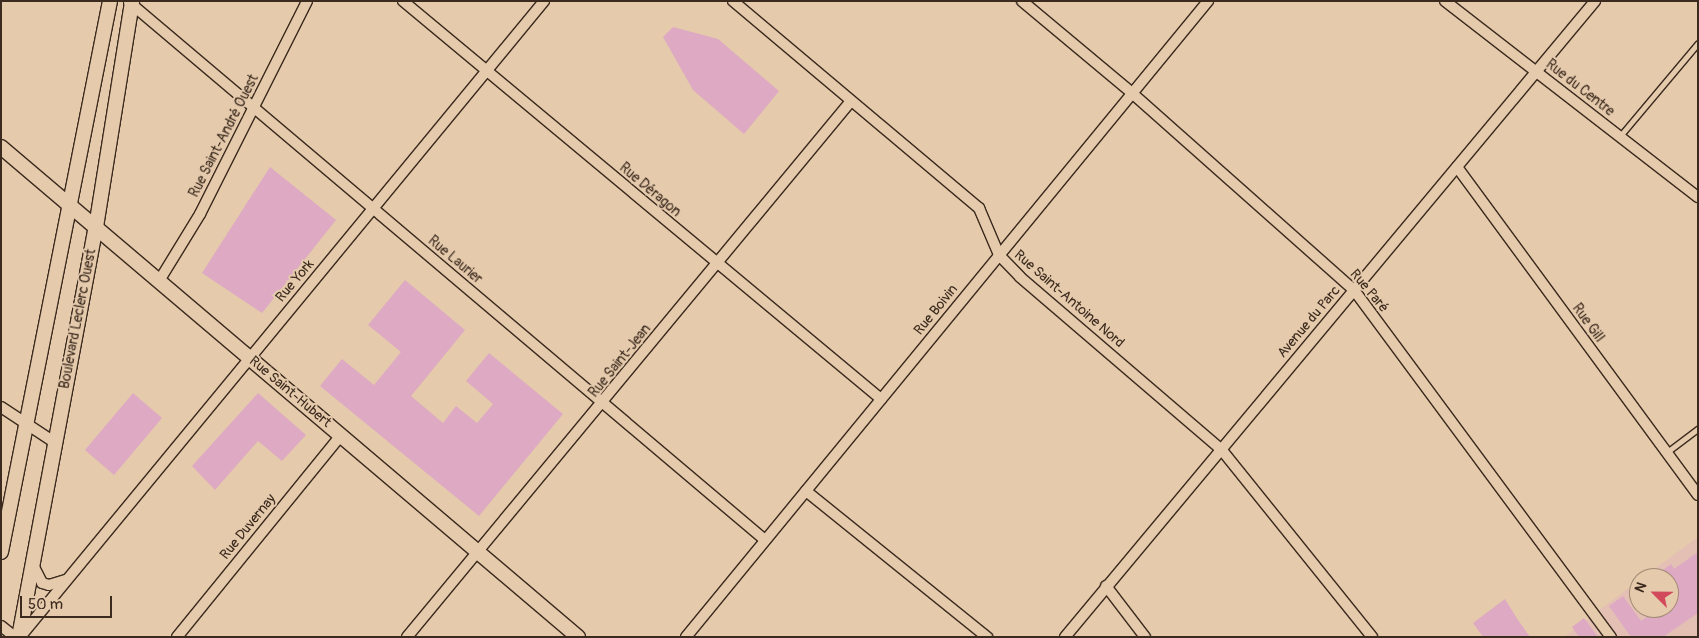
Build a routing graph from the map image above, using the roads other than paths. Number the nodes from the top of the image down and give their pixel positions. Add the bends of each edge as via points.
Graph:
1 (110, 1) edge
2 (307, 1) edge
3 (403, 1) edge
4 (544, 1) edge
5 (733, 1) edge
6 (1022, 1) edge
7 (1208, 1) edge
8 (1445, 1) edge
9 (1595, 1) edge
10 (131, 2) edge
11 (1698, 43) edge
12 (486, 71) junction
13 (1536, 72) junction
14 (1132, 93) junction
15 (852, 101) junction
16 (254, 108) junction
17 (1619, 136) junction
18 (1, 147) edge
19 (1457, 166) junction
20 (1698, 197) edge
21 (68, 204) junction
22 (373, 208) junction
23 (96, 227) junction
24 (999, 255) junction
25 (717, 264) junction
26 (159, 281) junction
27 (1354, 290) junction
28 (250, 358) junction
29 (881, 399) junction
30 (604, 403) junction
31 (1, 407) edge
32 (27, 424) junction
33 (1698, 430) edge
34 (341, 435) junction
35 (54, 442) junction
36 (1221, 449) junction
37 (1667, 453) junction
38 (806, 491) junction
39 (1698, 495) edge
40 (765, 540) junction
41 (1, 552) edge
42 (478, 552) junction
43 (33, 565) junction
44 (66, 579) junction
45 (1106, 586) junction
46 (1, 626) edge
47 (18, 637) edge
48 (177, 637) edge
49 (407, 637) edge
50 (578, 637) edge
51 (686, 637) edge
52 (987, 637) edge
53 (1065, 637) edge
54 (1145, 637) edge
55 (1372, 637) edge
56 (1611, 637) edge

1 - 21 street via 76,183
2 - 16 street, Rue Saint-André Ouest
3 - 12 street, Rue Déragon
4 - 12 street, Rue York
5 - 15 street, Rue Saint-Antoine Nord
6 - 14 street, Rue Paré
7 - 14 street, Rue Boivin
8 - 13 street, Rue du Centre
9 - 13 street, Avenue du Parc
10 - 16 street, Rue Laurier
10 - 23 street, Boulevard Leclerc Ouest
11 - 17 lane
12 - 22 street, Rue York
12 - 25 street, Rue Déragon
13 - 17 street, Rue du Centre
13 - 19 street, Avenue du Parc
14 - 24 street, Rue Boivin
14 - 27 street, Rue Paré
15 - 24 street, Rue Saint-Antoine Nord via 979,208
15 - 25 street, Rue Saint-Jean
16 - 22 street, Rue Laurier
16 - 26 street, Rue Saint-André Ouest via 200,214
17 - 20 street, Rue du Centre
18 - 21 street, Rue Saint-Hubert
19 - 27 street, Avenue du Parc
19 - 37 street, Rue Gill
21 - 23 street, Rue Saint-Hubert
21 - 32 street
22 - 28 street, Rue York
22 - 30 street, Rue Laurier
23 - 26 street, Rue Saint-Hubert
23 - 35 street, Boulevard Leclerc Ouest
24 - 29 street, Rue Boivin
24 - 36 street, Rue Saint-Antoine Nord
25 - 29 street, Rue Déragon
25 - 30 street, Rue Saint-Jean
26 - 28 street, Rue Saint-Hubert
27 - 36 street, Avenue du Parc
27 - 56 street, Rue Paré
28 - 34 street, Rue Saint-Hubert
28 - 44 street, Rue York
29 - 38 street, Rue Boivin
30 - 40 street, Rue Laurier
30 - 42 street, Rue Saint-Jean
31 - 32 street
32 - 35 street
32 - 41 street
33 - 37 lane
34 - 42 street, Rue Saint-Hubert
34 - 48 street, Rue Duvernay
35 - 43 street, Boulevard Leclerc Ouest
36 - 45 street, Avenue du Parc
36 - 55 street, Rue Saint-Antoine Nord
37 - 39 street, Rue Gill
38 - 40 street, Rue Boivin
38 - 52 street
40 - 51 street, Rue Boivin
42 - 49 street, Rue Saint-Jean
42 - 50 street, Rue Saint-Hubert
43 - 44 street via 42,583 49,585
43 - 47 street, Boulevard Leclerc Ouest
44 - 47 street, Rue York
45 - 53 street, Avenue du Parc
45 - 54 street
46 - 47 street

